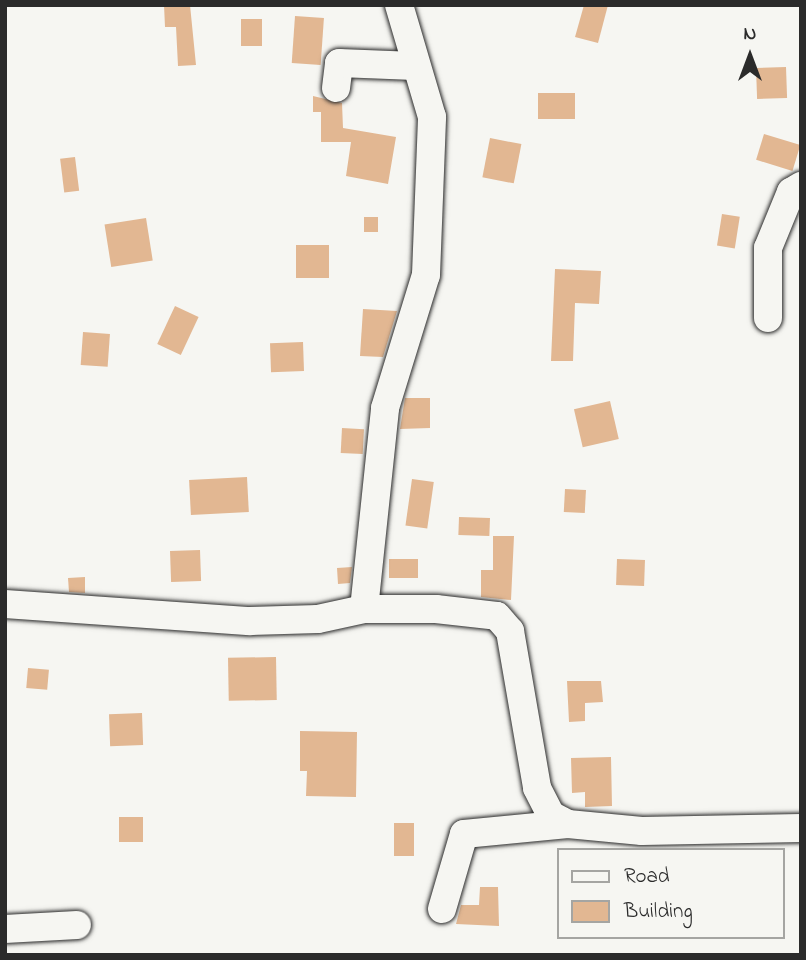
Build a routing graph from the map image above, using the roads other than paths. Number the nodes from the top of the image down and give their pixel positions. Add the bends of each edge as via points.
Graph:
1 (399, 5) edge
2 (415, 66) junction
3 (336, 88) dead end
4 (801, 186) edge
5 (768, 318) dead end
6 (5, 604) edge
7 (364, 609) junction
8 (568, 824) junction
9 (801, 828) edge
10 (442, 909) dead end
11 (77, 925) dead end
12 (5, 929) edge

1 - 2 street
2 - 3 street via 340,63
2 - 7 street via 432,117 426,275 386,408 374,481
4 - 5 street via 791,192 768,248
6 - 7 street via 250,621 318,619
7 - 8 street via 436,609 497,616 510,631 537,788 551,815
8 - 9 street via 642,831
8 - 10 street via 464,834
11 - 12 street

